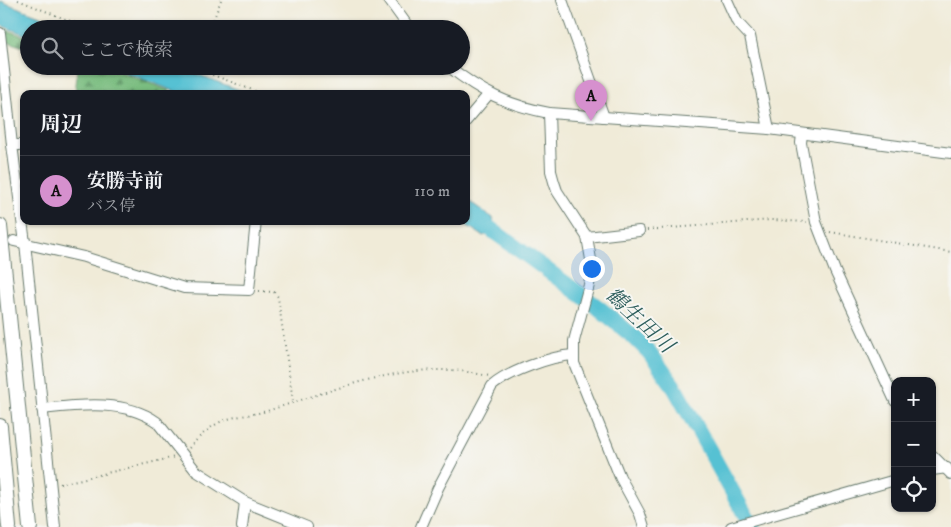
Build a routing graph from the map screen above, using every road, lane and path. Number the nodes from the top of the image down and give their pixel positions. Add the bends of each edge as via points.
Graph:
1 (18, 0) edge
2 (221, 0) edge
3 (389, 0) edge
4 (562, 0) edge
5 (727, 0) edge
6 (68, 20) edge
7 (213, 20) edge
8 (403, 20) edge
9 (0, 33) edge
10 (215, 75) edge
11 (460, 75) edge
12 (253, 90) edge
13 (488, 95) junction
14 (550, 113) junction
15 (604, 116) junction
16 (470, 117) edge
17 (769, 129) junction
18 (802, 134) junction
19 (12, 145) junction
20 (20, 145) edge
21 (951, 153) edge
22 (20, 205) edge
23 (23, 225) edge
24 (256, 225) edge
25 (0, 226) edge
26 (817, 226) junction
27 (639, 231) joint
28 (587, 237) junction
29 (14, 241) dead end
30 (25, 243) junction
31 (951, 252) edge
32 (250, 290) junction
33 (573, 355) junction
34 (499, 380) junction
35 (891, 392) edge
36 (293, 401) junction
37 (42, 409) junction
38 (0, 426) edge
39 (180, 454) junction
40 (936, 459) edge
41 (936, 470) edge
42 (950, 471) edge
43 (891, 481) edge
44 (51, 486) junction
45 (245, 502) junction
46 (734, 526) edge
47 (9, 527) edge
48 (30, 527) edge
49 (55, 527) edge
50 (242, 527) edge
51 (307, 527) edge
52 (421, 527) edge
53 (644, 527) edge

1 - 6 path
2 - 7 path
3 - 8 street
4 - 15 street
5 - 17 street via 732,14 750,36
9 - 19 street
10 - 12 path
11 - 13 street
13 - 14 street via 527,109
13 - 16 street
14 - 15 street
14 - 28 street via 554,182
15 - 17 street
17 - 18 street
18 - 21 street
18 - 26 street via 800,143
19 - 20 street
19 - 22 street
23 - 30 street
24 - 32 street
25 - 48 highway
26 - 27 path via 771,220
26 - 31 path
26 - 35 street
27 - 28 street
28 - 33 street via 592,265
29 - 30 street
30 - 32 street via 84,257 184,288
30 - 37 street
32 - 36 path via 276,293
33 - 34 street
33 - 53 street via 616,469
34 - 36 path via 449,370 421,371 357,382
34 - 52 street via 489,390
36 - 39 path via 215,425
37 - 39 street via 100,405 148,416
37 - 44 street
38 - 47 highway
39 - 44 path via 164,462
39 - 45 street via 196,471
40 - 42 street
41 - 42 street
43 - 46 street
44 - 49 street
45 - 50 street
45 - 51 street

